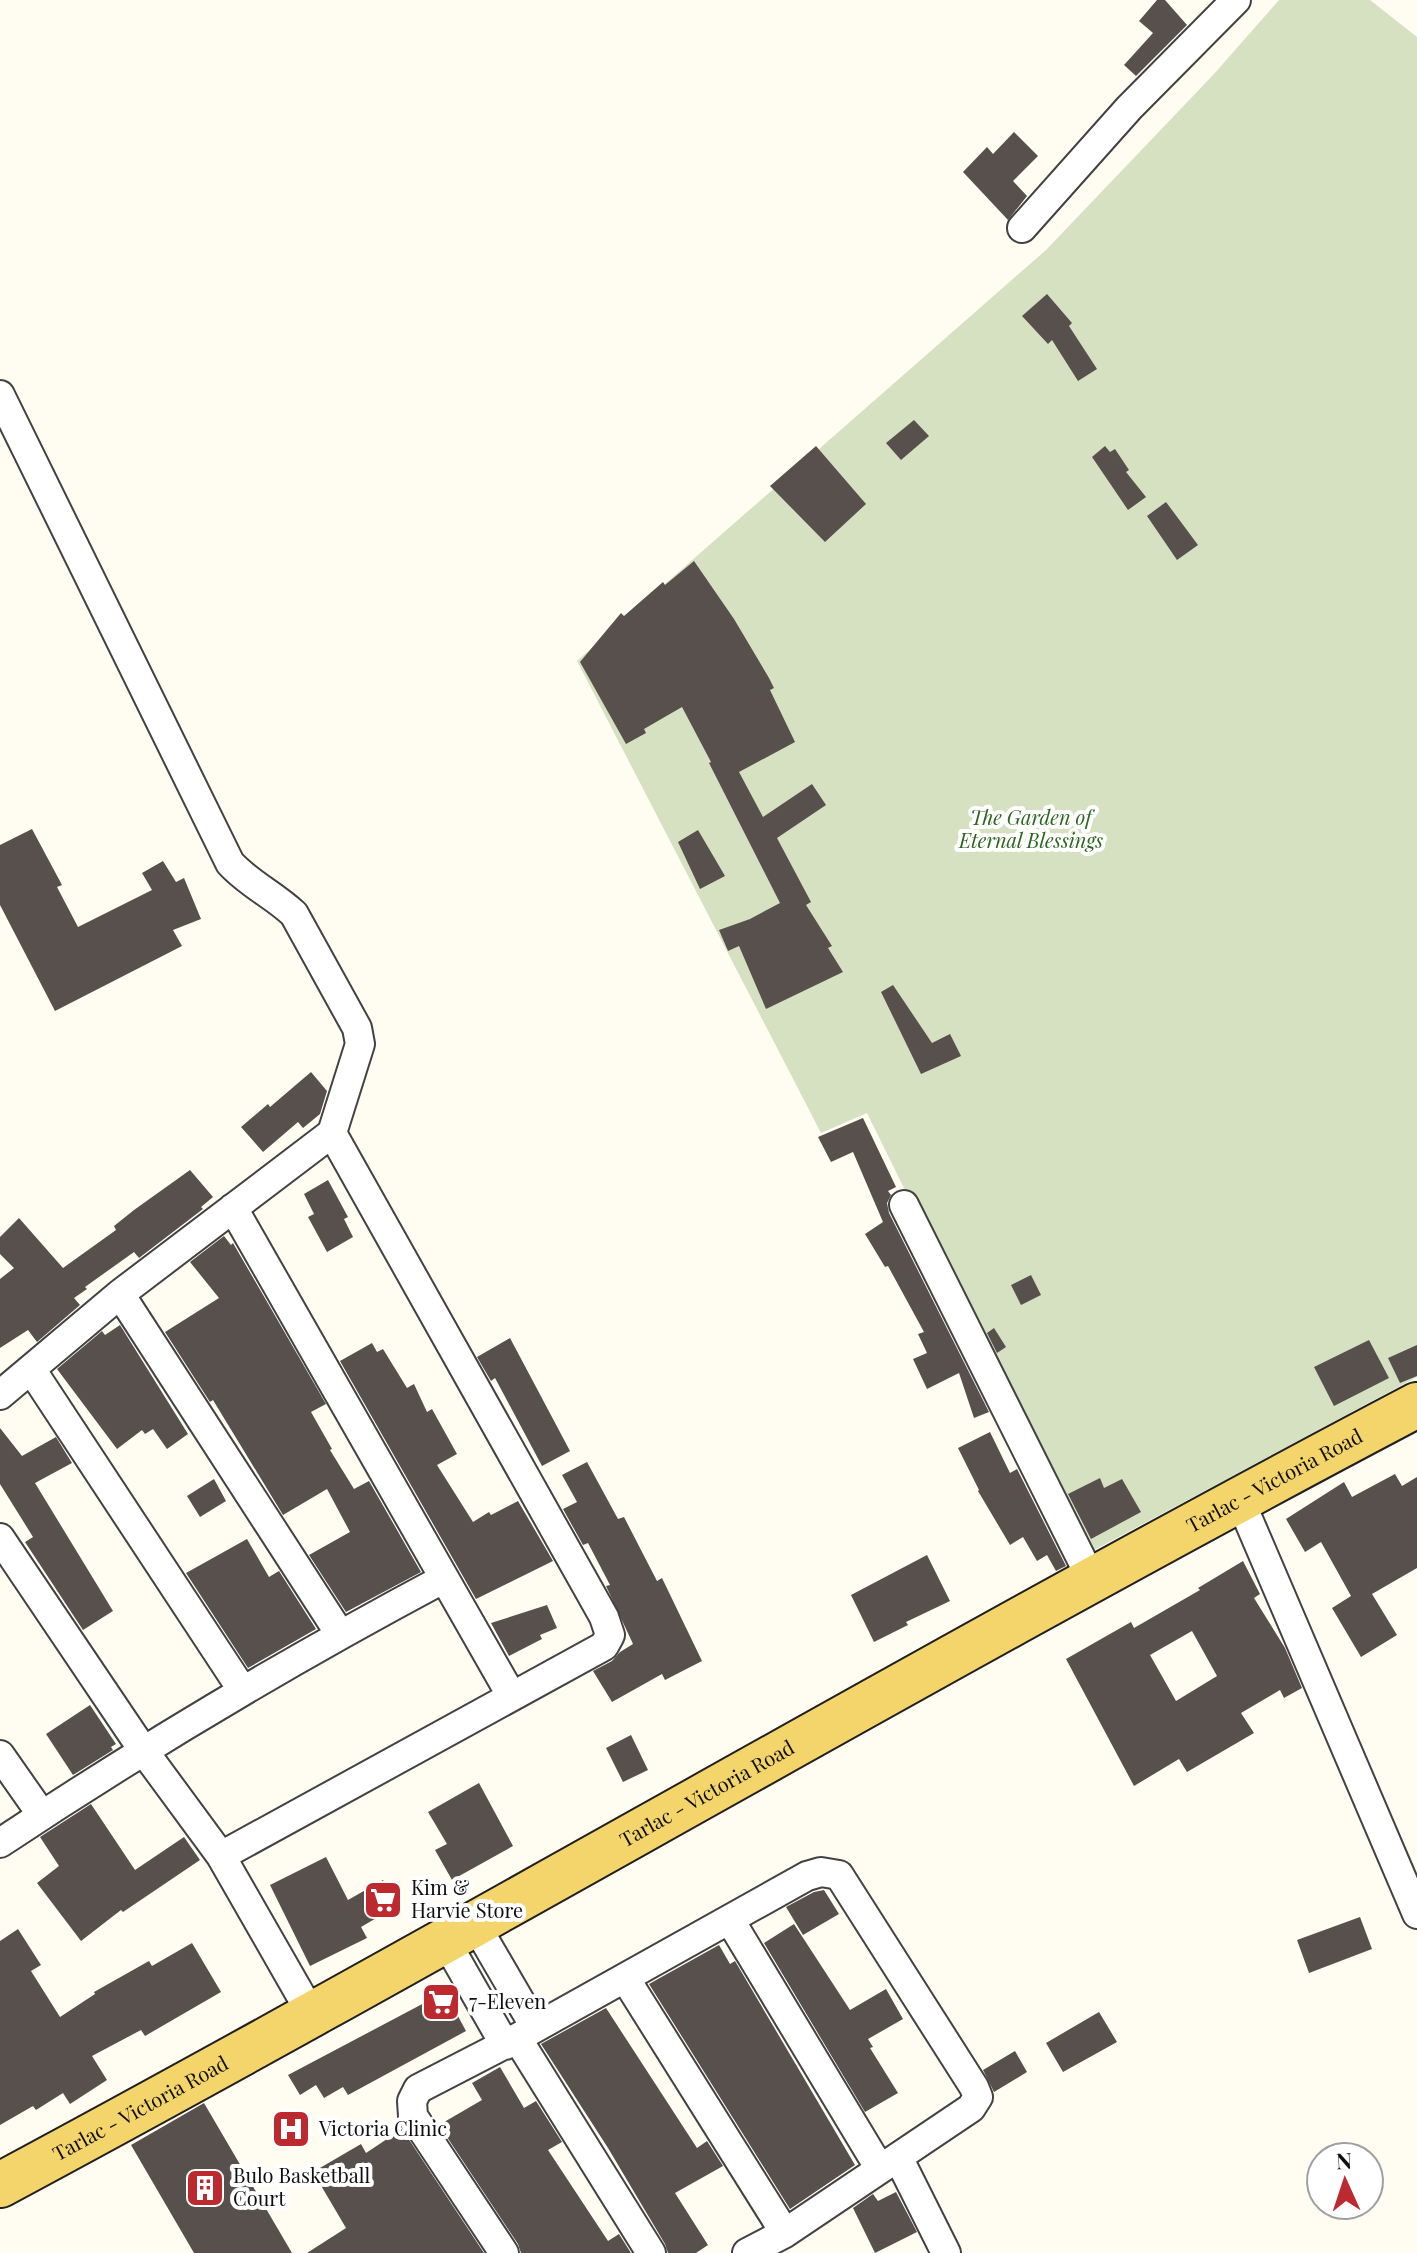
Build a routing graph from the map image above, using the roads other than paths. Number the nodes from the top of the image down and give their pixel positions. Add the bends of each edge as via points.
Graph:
1 (1236, 0) edge
2 (1022, 228) dead end
3 (0, 395) edge
4 (332, 1133) junction
5 (904, 1205) dead end
6 (233, 1208) junction
7 (120, 1294) junction
8 (31, 1369) junction
9 (0, 1395) edge
10 (1417, 1405) edge
11 (1239, 1498) junction
12 (0, 1538) edge
13 (443, 1579) junction
14 (1092, 1580) junction
15 (340, 1634) junction
16 (243, 1691) junction
17 (511, 1695) junction
18 (143, 1750) junction
19 (0, 1755) edge
20 (42, 1815) junction
21 (0, 1843) edge
22 (221, 1856) junction
23 (1417, 1914) edge
24 (730, 1920) junction
25 (460, 1932) junction
26 (625, 1978) junction
27 (312, 2015) junction
28 (519, 2037) junction
29 (889, 2163) junction
30 (0, 2185) edge
31 (785, 2233) junction
32 (504, 2253) edge
33 (651, 2253) edge
34 (747, 2253) edge
35 (946, 2253) edge

1 - 2 street via 1129,108
3 - 4 street via 230,863 294,914 357,1028 360,1044
4 - 6 street
4 - 17 street via 610,1635 604,1646
5 - 14 street
6 - 7 street
6 - 13 street
7 - 8 street
7 - 15 street
8 - 9 street
8 - 16 street
10 - 11 main road, Tarlac - Victoria Road
11 - 14 main road, Tarlac - Victoria Road
11 - 23 street
12 - 18 street
13 - 15 street
13 - 17 street
14 - 25 main road, Tarlac - Victoria Road
15 - 16 street
16 - 18 street
17 - 22 street
18 - 20 street
18 - 22 street
19 - 20 street
20 - 21 street
22 - 27 street
24 - 26 street
24 - 29 street
24 - 29 street via 807,1876 839,1875 978,2097 971,2108
25 - 27 main road, Tarlac - Victoria Road
25 - 28 street
26 - 28 street
26 - 31 street
27 - 30 main road, Tarlac - Victoria Road
28 - 32 street via 418,2089 412,2101 413,2116
28 - 33 street
29 - 31 street
29 - 35 street
31 - 34 street

